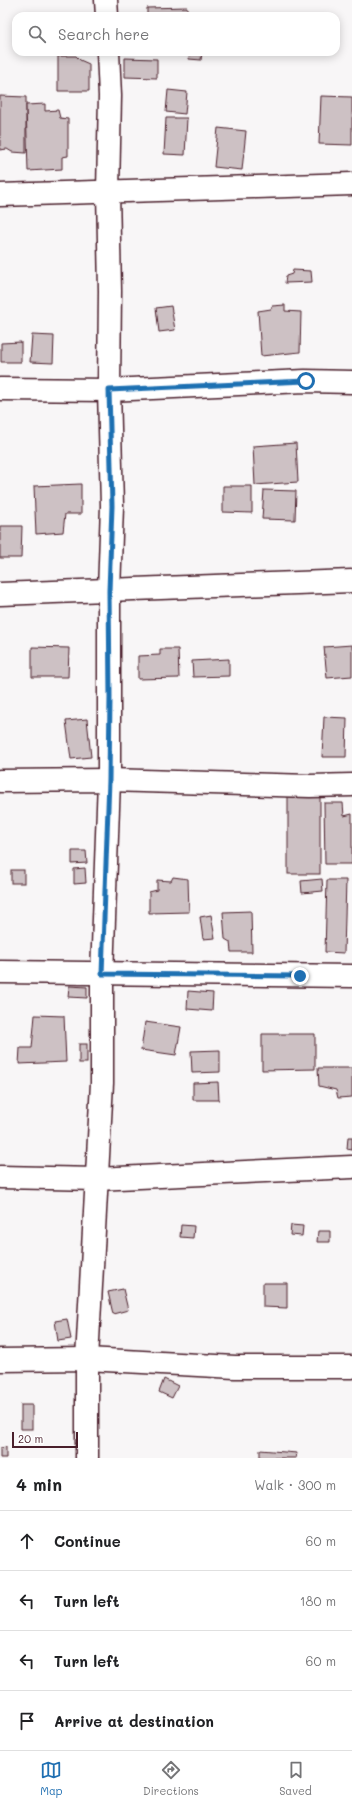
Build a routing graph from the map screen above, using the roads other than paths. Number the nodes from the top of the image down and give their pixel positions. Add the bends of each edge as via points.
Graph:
1 (106, 0) edge
2 (106, 12) edge
3 (108, 56) edge
4 (352, 184) edge
5 (108, 190) junction
6 (0, 195) edge
7 (352, 382) edge
8 (0, 389) edge
9 (109, 390) junction
10 (352, 581) edge
11 (109, 591) junction
12 (0, 594) edge
13 (109, 780) junction
14 (0, 781) edge
15 (352, 785) edge
16 (0, 972) edge
17 (102, 974) junction
18 (352, 976) edge
19 (352, 1167) edge
20 (0, 1177) edge
21 (97, 1179) junction
22 (86, 1359) junction
23 (0, 1360) edge
24 (352, 1367) edge
25 (87, 1458) edge

1 - 2 street
3 - 5 street
4 - 5 street
5 - 6 street
5 - 9 street
7 - 9 street via 306,381
8 - 9 street
9 - 11 street via 112,506
10 - 11 street
11 - 12 street
11 - 13 street
13 - 14 street
13 - 15 street
13 - 17 street
16 - 17 street
17 - 18 street
17 - 21 street via 102,1083
19 - 21 street
20 - 21 street
21 - 22 street
22 - 23 street
22 - 24 street via 234,1367
22 - 25 street

